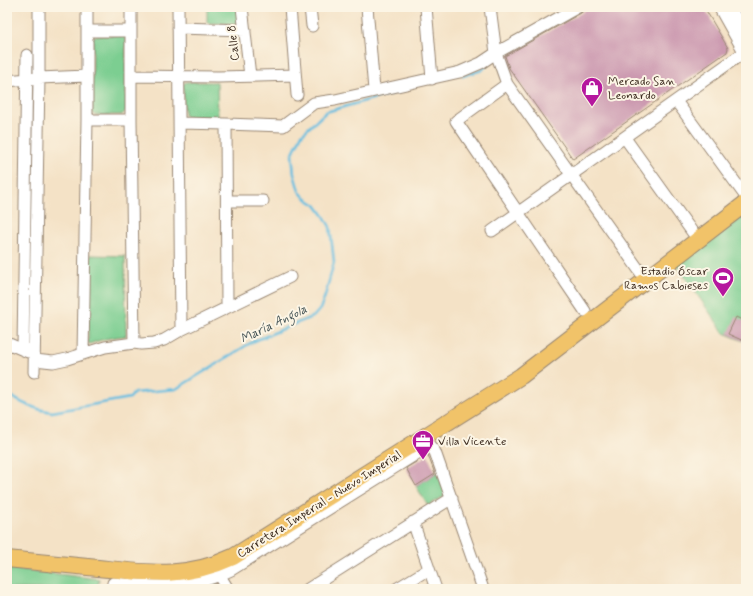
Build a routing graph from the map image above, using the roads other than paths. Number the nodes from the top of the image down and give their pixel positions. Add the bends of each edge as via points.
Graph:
1 (40, 7) edge
2 (87, 7) edge
3 (131, 7) edge
4 (178, 7) edge
5 (242, 7) edge
6 (290, 7) edge
7 (310, 7) edge
8 (367, 7) edge
9 (426, 7) edge
10 (490, 7) edge
11 (578, 7) edge
12 (720, 7) edge
13 (730, 7) edge
14 (312, 26) dead end
15 (178, 28) junction
16 (245, 30) junction
17 (87, 31) junction
18 (131, 31) junction
19 (744, 37) edge
20 (746, 53) edge
21 (27, 55) dead end
22 (497, 56) junction
23 (295, 75) junction
24 (87, 76) junction
25 (131, 76) junction
26 (178, 76) junction
27 (250, 76) junction
28 (40, 78) junction
29 (26, 79) junction
30 (432, 79) junction
31 (7, 81) edge
32 (507, 84) junction
33 (374, 90) junction
34 (297, 95) dead end
35 (676, 101) junction
36 (87, 120) junction
37 (131, 120) junction
38 (180, 124) junction
39 (226, 124) junction
40 (625, 138) junction
41 (571, 175) junction
42 (746, 197) edge
43 (227, 201) junction
44 (263, 201) dead end
45 (746, 203) edge
46 (519, 212) junction
47 (492, 231) dead end
48 (698, 240) junction
49 (290, 277) dead end
50 (646, 280) junction
51 (227, 307) junction
52 (585, 311) dead end
53 (181, 330) junction
54 (134, 343) junction
55 (7, 344) edge
56 (23, 350) junction
57 (82, 354) junction
58 (35, 357) junction
59 (34, 372) dead end
60 (426, 442) junction
61 (452, 498) junction
62 (413, 522) junction
63 (7, 559) edge
64 (429, 569) junction
65 (217, 571) junction
66 (112, 589) edge
67 (228, 589) edge
68 (308, 589) edge
69 (396, 589) edge
70 (436, 589) edge
71 (483, 589) edge

1 - 28 street
2 - 17 street
3 - 18 street
4 - 15 street
5 - 16 street, Calle 8
6 - 23 street
7 - 14 street
8 - 33 street
9 - 30 street
10 - 22 street
11 - 22 street
12 - 19 street
13 - 19 street
15 - 16 street
15 - 26 street
16 - 27 street, Calle 8
17 - 18 street
17 - 24 street
18 - 25 street
19 - 20 street
20 - 35 street
21 - 29 street
22 - 30 street via 460,72
22 - 32 street
23 - 27 street
23 - 34 street
24 - 28 street
24 - 36 street
25 - 26 street
25 - 37 street
26 - 27 street
26 - 38 street
28 - 29 street
28 - 58 street
29 - 31 street
29 - 56 street
30 - 33 street
32 - 41 street
32 - 46 street via 456,121
33 - 39 street via 314,103 283,126
35 - 40 street
35 - 42 street
36 - 37 street
36 - 57 street
37 - 54 street
38 - 39 street
38 - 53 street
39 - 43 street
40 - 41 street
40 - 48 street
41 - 46 street
41 - 50 street
43 - 44 street
43 - 51 street
45 - 48 highway, Carretera Imperial - Nuevo Imperial
46 - 47 street
46 - 52 street
48 - 50 highway, Carretera Imperial - Nuevo Imperial
49 - 51 street
50 - 60 highway, Carretera Imperial - Nuevo Imperial via 521,376
51 - 53 street
53 - 54 street via 164,340
54 - 57 street via 105,347
55 - 56 street
56 - 58 street
57 - 58 street via 53,362
58 - 59 street
60 - 61 street via 435,452
60 - 65 highway, Carretera Imperial - Nuevo Imperial via 233,557
61 - 62 street
61 - 71 street
62 - 64 street
62 - 68 street
63 - 65 highway, Carretera Imperial - Nuevo Imperial via 154,574
64 - 69 street
64 - 70 street
65 - 66 street via 208,580 190,584 149,587 112,583
65 - 67 street

